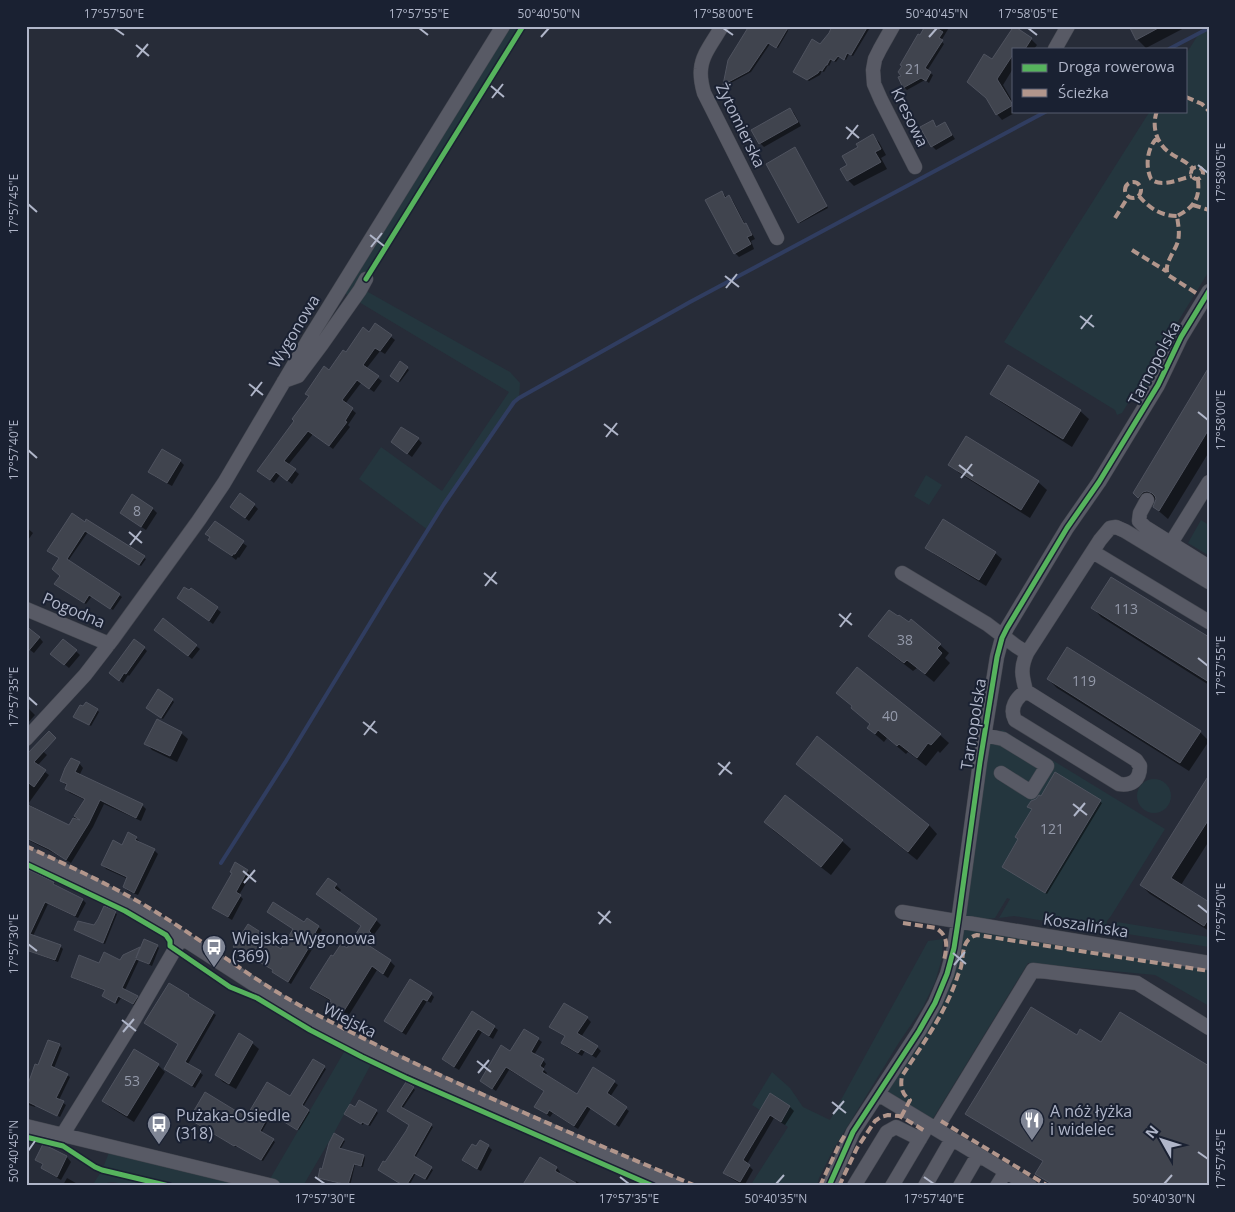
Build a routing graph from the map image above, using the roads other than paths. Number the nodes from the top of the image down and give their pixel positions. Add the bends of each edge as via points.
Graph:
1 (503, 26) edge
2 (722, 26) edge
3 (893, 26) edge
4 (1068, 26) edge
5 (1056, 48) edge
6 (915, 167) dead end
7 (777, 238) dead end
8 (366, 279) dead end
9 (1209, 291) edge
10 (284, 381) junction
11 (1209, 482) edge
12 (1147, 500) dead end
13 (1171, 543) junction
14 (1093, 552) junction
15 (1209, 567) edge
16 (902, 573) dead end
17 (1209, 582) edge
18 (26, 609) edge
19 (1209, 622) edge
20 (1003, 636) junction
21 (109, 644) junction
22 (1027, 653) junction
23 (1026, 692) junction
24 (984, 735) junction
25 (26, 739) edge
26 (1000, 773) dead end
27 (26, 853) edge
28 (902, 912) dead end
29 (958, 922) junction
30 (182, 937) junction
31 (1209, 963) edge
32 (1209, 1028) edge
33 (878, 1094) junction
34 (26, 1126) edge
35 (932, 1127) junction
36 (63, 1134) junction
37 (920, 1139) junction
38 (952, 1139) junction
39 (978, 1155) junction
40 (1006, 1171) junction
41 (273, 1186) edge
42 (676, 1186) edge
43 (829, 1186) edge
44 (854, 1186) edge
45 (892, 1186) edge
46 (925, 1186) edge
47 (960, 1186) edge
48 (997, 1186) edge
49 (1030, 1186) edge

1 - 10 street, Wygonowa
2 - 7 street, Żytomierska via 701,68 704,94
3 - 6 street, Kresowa via 875,59 874,84
4 - 5 street
8 - 10 street via 298,376
9 - 20 street, Tarnopolska via 1181,337 1158,385
10 - 21 street, Wygonowa via 224,483
11 - 13 street
12 - 13 street via 1140,512 1140,521
13 - 15 street
14 - 17 street via 1110,528 1116,527
14 - 19 street
14 - 22 street
16 - 20 street
18 - 21 street, Pogodna
20 - 22 street
20 - 24 street, Tarnopolska
21 - 25 street, Wygonowa
22 - 23 street via 1022,663
23 - 23 street via 1136,760 1140,766 1139,776 1131,784 1118,784 1015,720 1012,708 1020,695
24 - 26 street via 1003,739 1047,766 1031,792
24 - 29 street, Tarnopolska
27 - 30 street, Wiejska via 87,881
28 - 29 street, Koszalińska
29 - 31 street, Koszalińska
29 - 33 street, Tarnopolska via 947,974 935,1003
30 - 36 street
30 - 42 street, Wiejska via 328,1029
32 - 35 street via 1137,984 1033,970
33 - 35 street
33 - 43 street, Tarnopolska via 853,1132
34 - 36 street
35 - 37 street
35 - 38 street
36 - 41 street
37 - 44 street via 896,1128 887,1132
37 - 45 street
38 - 39 street
38 - 46 street
39 - 40 street
39 - 47 street
40 - 48 street
40 - 49 street

